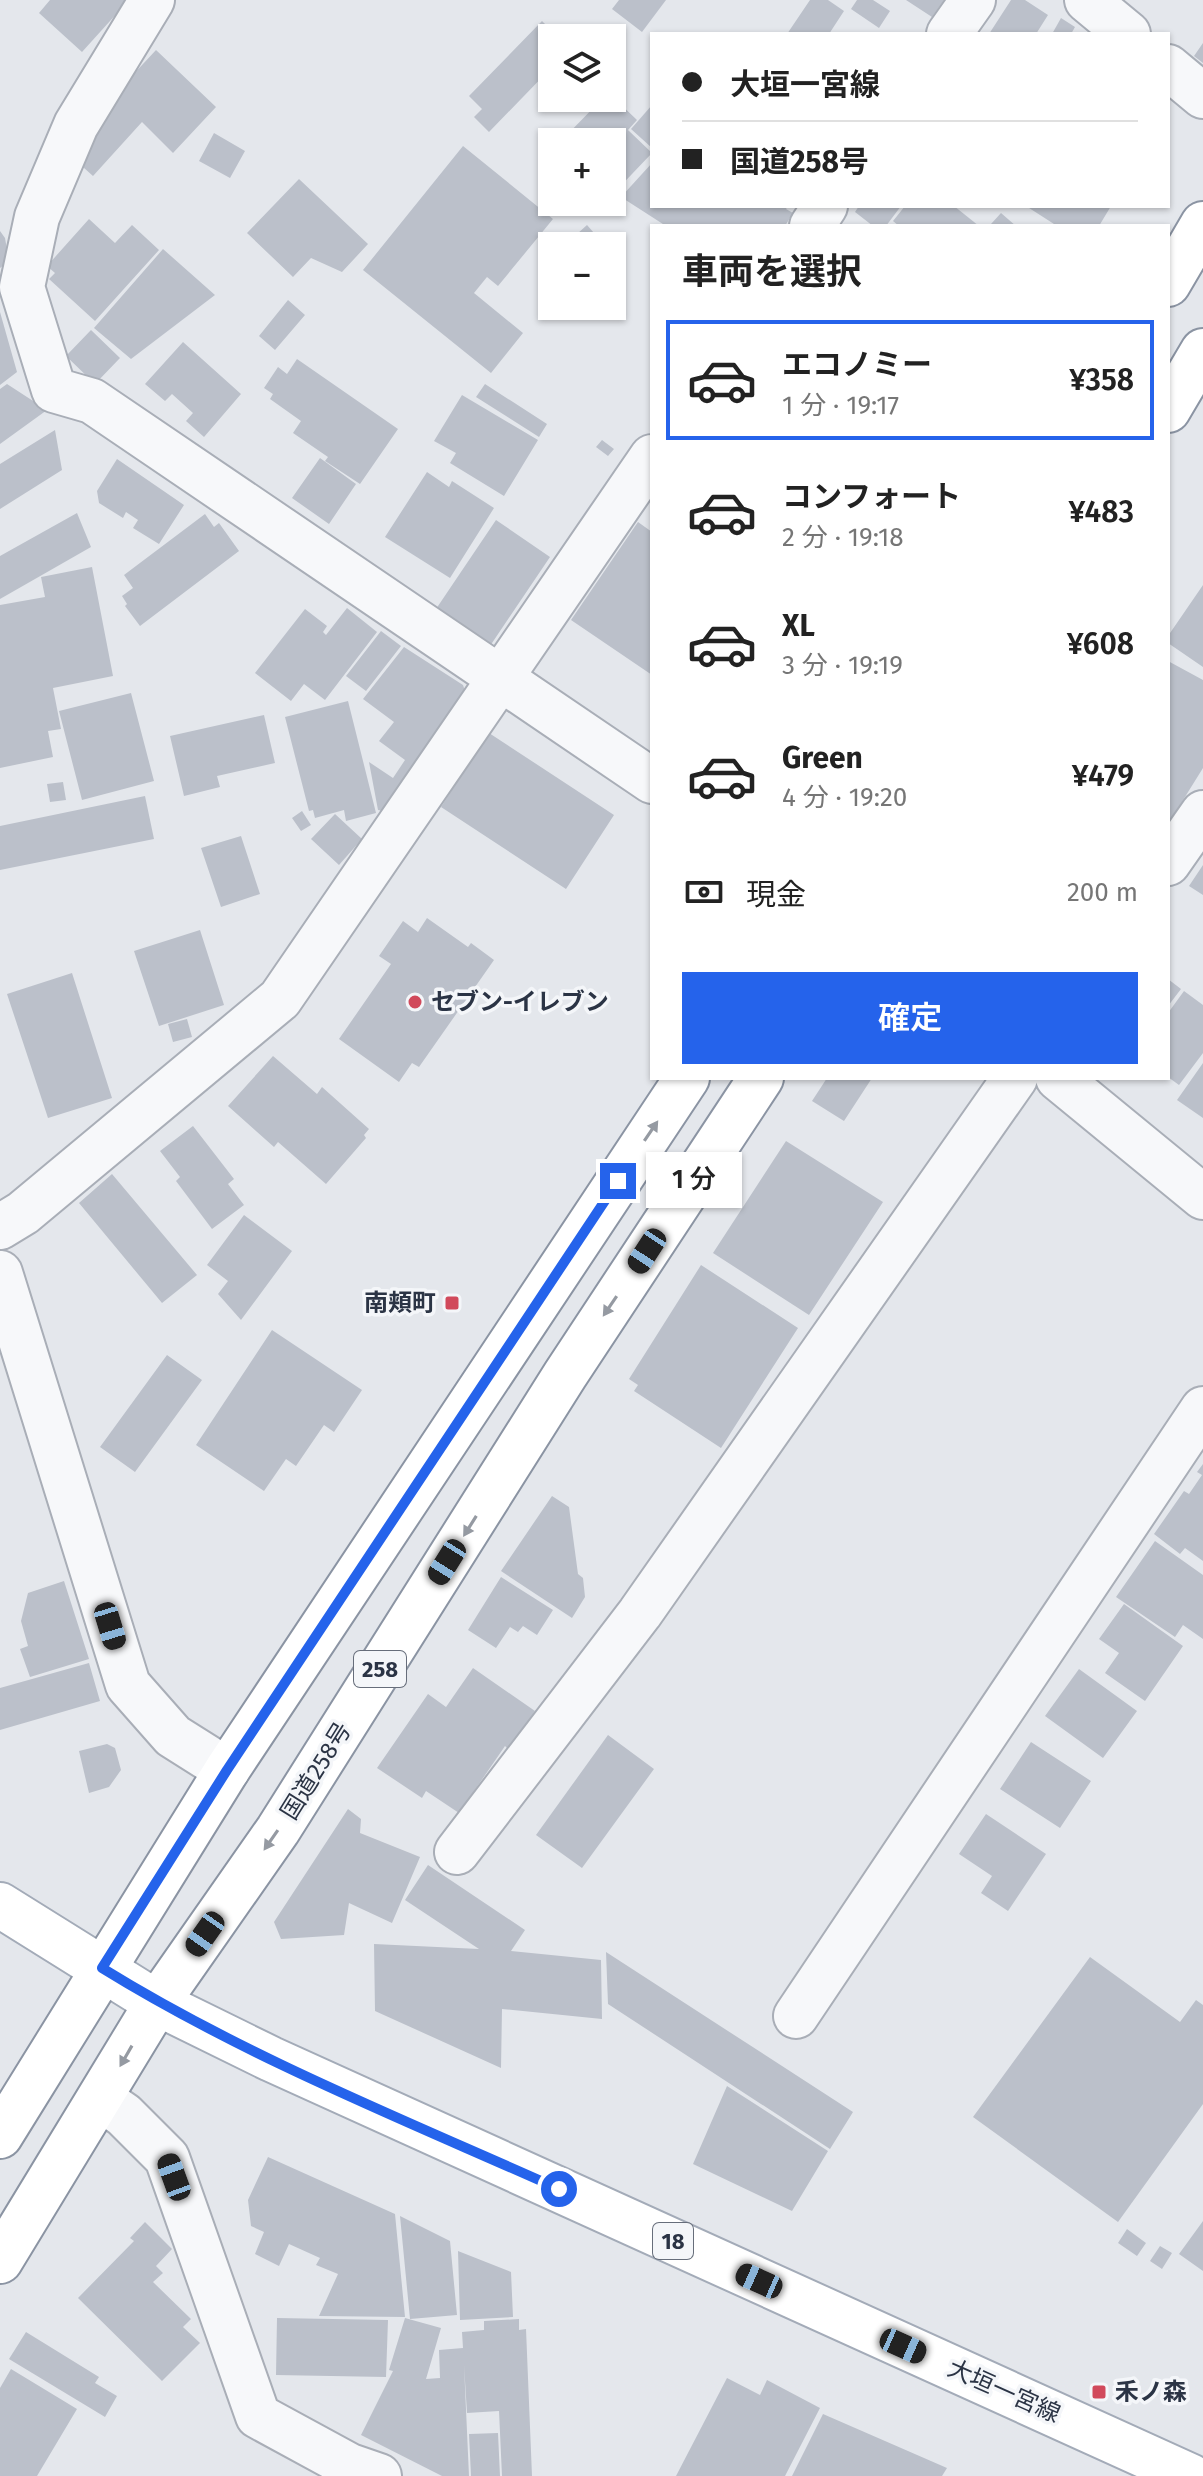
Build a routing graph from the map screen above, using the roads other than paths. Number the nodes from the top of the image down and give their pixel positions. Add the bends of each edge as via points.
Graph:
1 (152, 0) edge
2 (973, 0) edge
3 (1087, 0) edge
4 (950, 32) edge
5 (1126, 32) edge
6 (1170, 69) edge
7 (1203, 96) edge
8 (1203, 224) edge
9 (1170, 281) edge
10 (1203, 351) edge
11 (1170, 407) edge
12 (650, 460) edge
13 (499, 679) junction
14 (650, 780) edge
15 (1203, 813) edge
16 (1170, 860) edge
17 (686, 1080) edge
18 (760, 1080) edge
19 (1014, 1080) edge
20 (1060, 1080) edge
21 (1203, 1197) edge
22 (0, 1227) edge
23 (0, 1273) edge
24 (1203, 1409) edge
25 (227, 1770) junction
26 (457, 1852) dead end
27 (0, 1905) edge
28 (102, 1968) junction
29 (157, 2003) junction
30 (796, 2016) dead end
31 (101, 2099) junction
32 (0, 2136) edge
33 (0, 2261) edge
34 (360, 2473) edge
35 (1190, 2476) edge

1 - 13 street via 76,125 37,217 22,287 54,390 92,401
2 - 4 street
3 - 5 street
6 - 7 street
8 - 9 main road
10 - 11 main road
12 - 13 street
13 - 14 street
13 - 22 street via 280,999
15 - 16 street
25 -> 17 main road
18 -> 29 main road, 国道258号 / 258 via 565,1375 278,1830
19 - 26 street via 640,1613
20 - 21 street
23 - 25 street via 128,1685 173,1736
24 - 30 street
25 - 28 main road
27 - 28 main road, 大垣一宮線 / 18
28 - 29 main road, 大垣一宮線 / 18
28 - 32 main road
29 -> 31 main road, 国道258号 / 258
29 - 35 main road, 大垣一宮線 / 18
31 - 33 main road, 国道258号 / 258
31 - 34 street via 167,2158 258,2416

